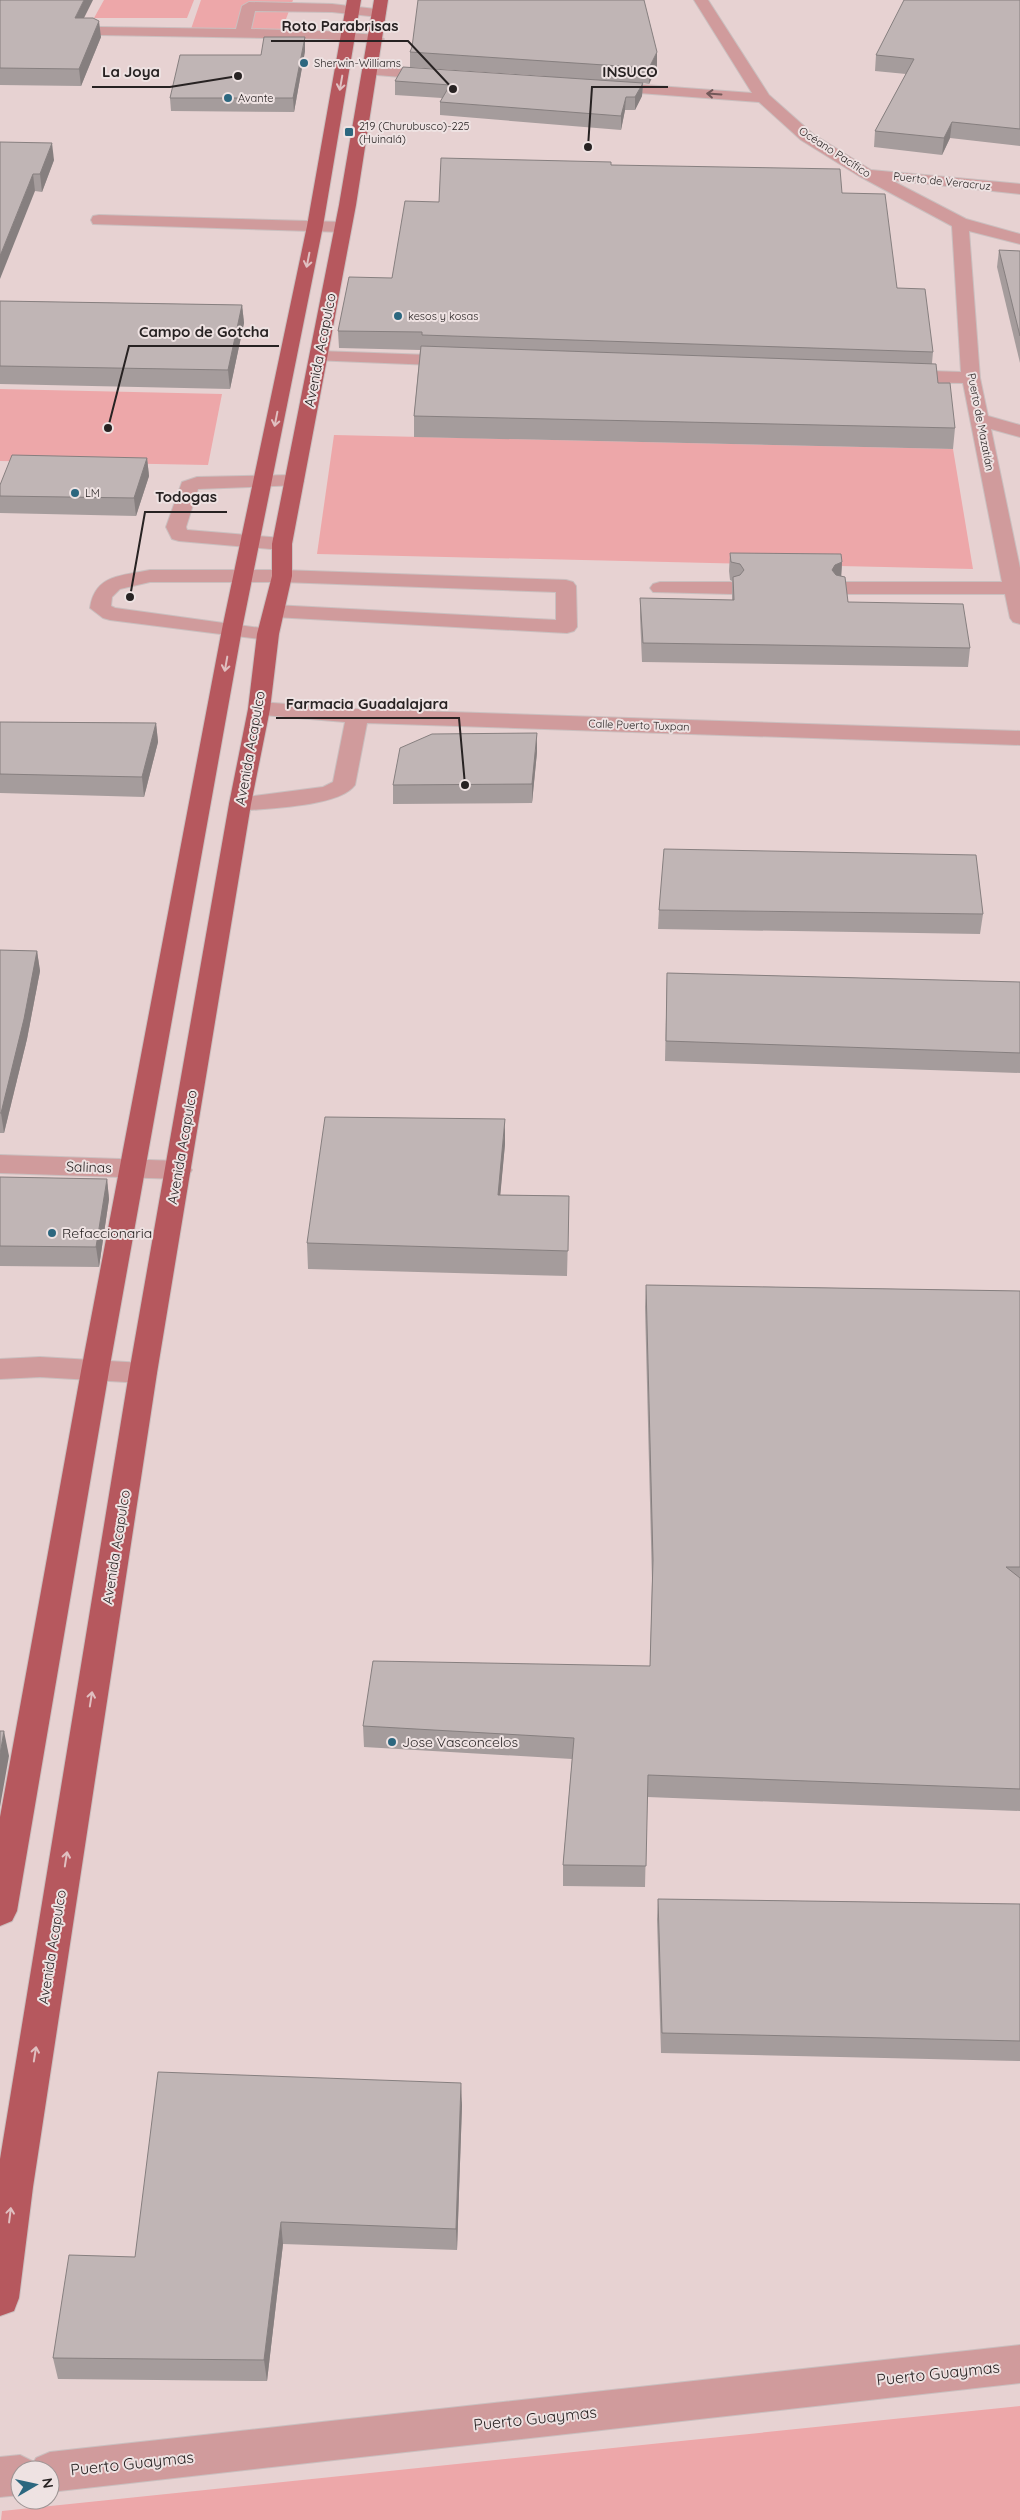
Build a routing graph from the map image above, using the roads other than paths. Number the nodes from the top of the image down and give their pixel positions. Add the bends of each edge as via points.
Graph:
1 (701, 0) edge
2 (354, 5) edge
3 (380, 7) edge
4 (100, 31) dead end
5 (242, 34) junction
6 (349, 37) junction
7 (377, 39) junction
8 (370, 71) junction
9 (448, 76) edge
10 (586, 86) edge
11 (762, 98) junction
12 (864, 173) junction
13 (1020, 190) edge
14 (100, 220) dead end
15 (960, 223) junction
16 (315, 226) junction
17 (343, 227) junction
18 (1020, 239) edge
19 (319, 356) junction
20 (477, 361) edge
21 (882, 375) edge
22 (971, 378) junction
23 (980, 420) junction
24 (1020, 431) edge
25 (294, 481) junction
26 (263, 482) junction
27 (252, 541) junction
28 (282, 544) junction
29 (242, 576) junction
30 (282, 576) junction
31 (660, 588) dead end
32 (731, 588) edge
33 (842, 588) edge
34 (1015, 588) junction
35 (1020, 618) edge
36 (271, 622) junction
37 (232, 629) junction
38 (259, 710) junction
39 (357, 716) junction
40 (1020, 738) edge
41 (240, 804) junction
42 (0, 1164) edge
43 (134, 1168) junction
44 (179, 1170) junction
45 (0, 1369) edge
46 (95, 1371) junction
47 (143, 1373) junction
48 (0, 1911) edge
49 (7, 2187) edge
50 (0, 2298) edge
51 (1020, 2364) edge
52 (60, 2471) edge

1 - 11 street, Océano Pacífico
2 - 3 street
2 - 5 street via 248,6
2 - 6 main road
3 - 7 main road, Avenida Acapulco
4 - 5 street
5 - 6 street
6 - 7 street
6 -> 16 main road
7 - 8 main road, Avenida Acapulco
8 - 9 street
8 - 17 main road, Avenida Acapulco
11 -> 10 street
11 - 12 street, Océano Pacífico via 807,137
12 - 13 street, Puerto de Veracruz
12 - 15 street, Océano Pacífico
14 - 16 street
15 - 18 street, Océano Pacífico
15 - 22 street, Puerto de Mazatlán
16 - 17 street
16 -> 26 main road
17 - 19 main road, Avenida Acapulco
19 - 20 street
19 - 25 main road, Avenida Acapulco
21 - 22 street
22 - 23 street, Puerto de Mazatlán
23 - 24 street
23 - 34 street, Puerto de Mazatlán
25 - 26 street
25 - 28 main road, Avenida Acapulco
26 - 27 main road
26 - 27 street via 197,483 189,486 176,527 179,535
27 - 28 street
27 - 29 main road
28 - 30 main road, Avenida Acapulco
29 - 30 street
29 - 37 main road
29 - 37 street via 150,576 113,584 102,595 100,608 110,614
30 - 36 main road, Avenida Acapulco
30 - 36 street via 566,586 567,627
31 - 32 street
33 - 34 street
34 - 35 street, Puerto de Mazatlán
36 - 37 street
36 - 38 main road, Avenida Acapulco
37 -> 43 main road
38 - 39 street, Calle Puerto Tuxpan
38 - 41 main road, Avenida Acapulco
39 - 40 street, Calle Puerto Tuxpan
39 - 41 street via 344,785 329,793
41 - 44 main road, Avenida Acapulco
42 - 43 street, Salinas
43 - 44 street, Salinas
43 - 46 main road
44 - 47 main road, Avenida Acapulco
45 - 46 street via 40,1367
46 - 47 street
46 - 48 main road
49 -> 47 main road, Avenida Acapulco
50 -> 49 main road, Avenida Acapulco
51 - 52 street, Puerto Guaymas

